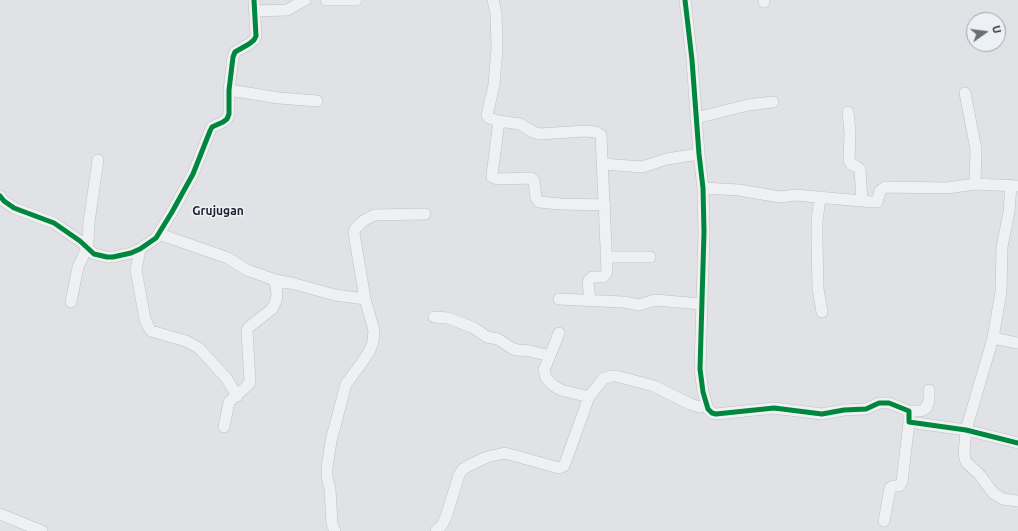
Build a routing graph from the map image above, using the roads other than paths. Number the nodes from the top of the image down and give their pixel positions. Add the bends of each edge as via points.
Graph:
1 (305, 0) edge
2 (326, 0) edge
3 (356, 0) edge
4 (493, 0) edge
5 (685, 0) edge
6 (255, 6) edge
7 (229, 90) junction
8 (965, 92) dead end
9 (317, 101) dead end
10 (773, 102) dead end
11 (848, 112) dead end
12 (696, 118) junction
13 (499, 120) junction
14 (699, 154) junction
15 (98, 160) dead end
16 (603, 164) junction
17 (975, 184) junction
18 (1014, 186) edge
19 (703, 188) junction
20 (0, 196) edge
21 (820, 197) junction
22 (862, 201) junction
23 (605, 205) junction
24 (1014, 210) edge
25 (425, 214) dead end
26 (159, 234) junction
27 (87, 248) junction
28 (140, 250) junction
29 (608, 257) junction
30 (650, 257) dead end
31 (275, 280) junction
32 (365, 299) junction
33 (560, 299) dead end
34 (590, 300) junction
35 (71, 302) dead end
36 (701, 304) junction
37 (822, 312) dead end
38 (434, 316) dead end
39 (559, 333) dead end
40 (993, 338) junction
41 (1018, 343) edge
42 (549, 358) junction
43 (929, 390) dead end
44 (237, 396) junction
45 (589, 397) junction
46 (706, 405) junction
47 (910, 411) junction
48 (909, 422) junction
49 (224, 427) dead end
50 (966, 430) junction
51 (1018, 443) edge
52 (1018, 501) edge
53 (0, 514) edge
54 (884, 521) dead end
55 (42, 531) edge
56 (335, 531) edge
57 (436, 531) edge

1 - 6 street via 287,10
2 - 3 street
4 - 13 street via 497,48 494,85 487,115
5 - 12 street
6 - 7 street via 256,36 249,44 235,52
7 - 9 street
7 - 26 street via 230,109 227,118 212,127 193,174
8 - 17 street via 976,150
10 - 12 street via 748,105
11 - 22 street via 848,160 860,169
12 - 14 street
13 - 16 street via 520,124 540,134 585,130 596,132 602,138
13 - 23 street via 492,177 497,180 531,178 539,202
14 - 16 street via 668,159 642,167
14 - 19 street
15 - 27 street
16 - 23 street
17 - 18 street
17 - 22 street via 947,188 883,188 877,202
18 - 24 street
19 - 21 street via 740,190 780,197
19 - 36 street
20 - 27 street via 14,208 54,223 76,237
21 - 22 street
21 - 37 street via 817,241 818,289
23 - 29 street
24 - 40 street via 1002,247 1001,292
25 - 32 street via 374,215 355,229
26 - 28 street
26 - 31 street via 228,258 247,270
27 - 28 street via 94,254 107,257
27 - 35 street via 78,267
28 - 44 street via 136,270 145,319 151,331 186,341 200,348 227,379
29 - 30 street
29 - 34 street via 606,274 589,280
31 - 32 street via 335,295
31 - 44 street via 277,294 272,309 247,330 250,382
32 - 56 street via 374,330 373,342 346,384 331,441 327,468 332,524
33 - 34 street
34 - 36 street via 623,302 639,306 655,300
36 - 46 street via 700,369
38 - 42 street via 448,318 474,328 513,349 543,353
39 - 42 street
40 - 41 street
40 - 50 street
42 - 45 street via 544,373 554,386
43 - 47 street via 926,408 921,411
44 - 49 street via 229,402
45 - 46 street via 603,379 616,376 654,386 690,404 700,407
45 - 57 street via 564,466 560,468 505,453 487,457 470,465 459,475 446,517
46 - 47 street via 716,414 789,408 822,414 866,409 883,403
47 - 48 street
48 - 50 street
48 - 54 street via 902,482 890,488
50 - 51 street
50 - 52 street via 966,462 998,497
53 - 55 street

